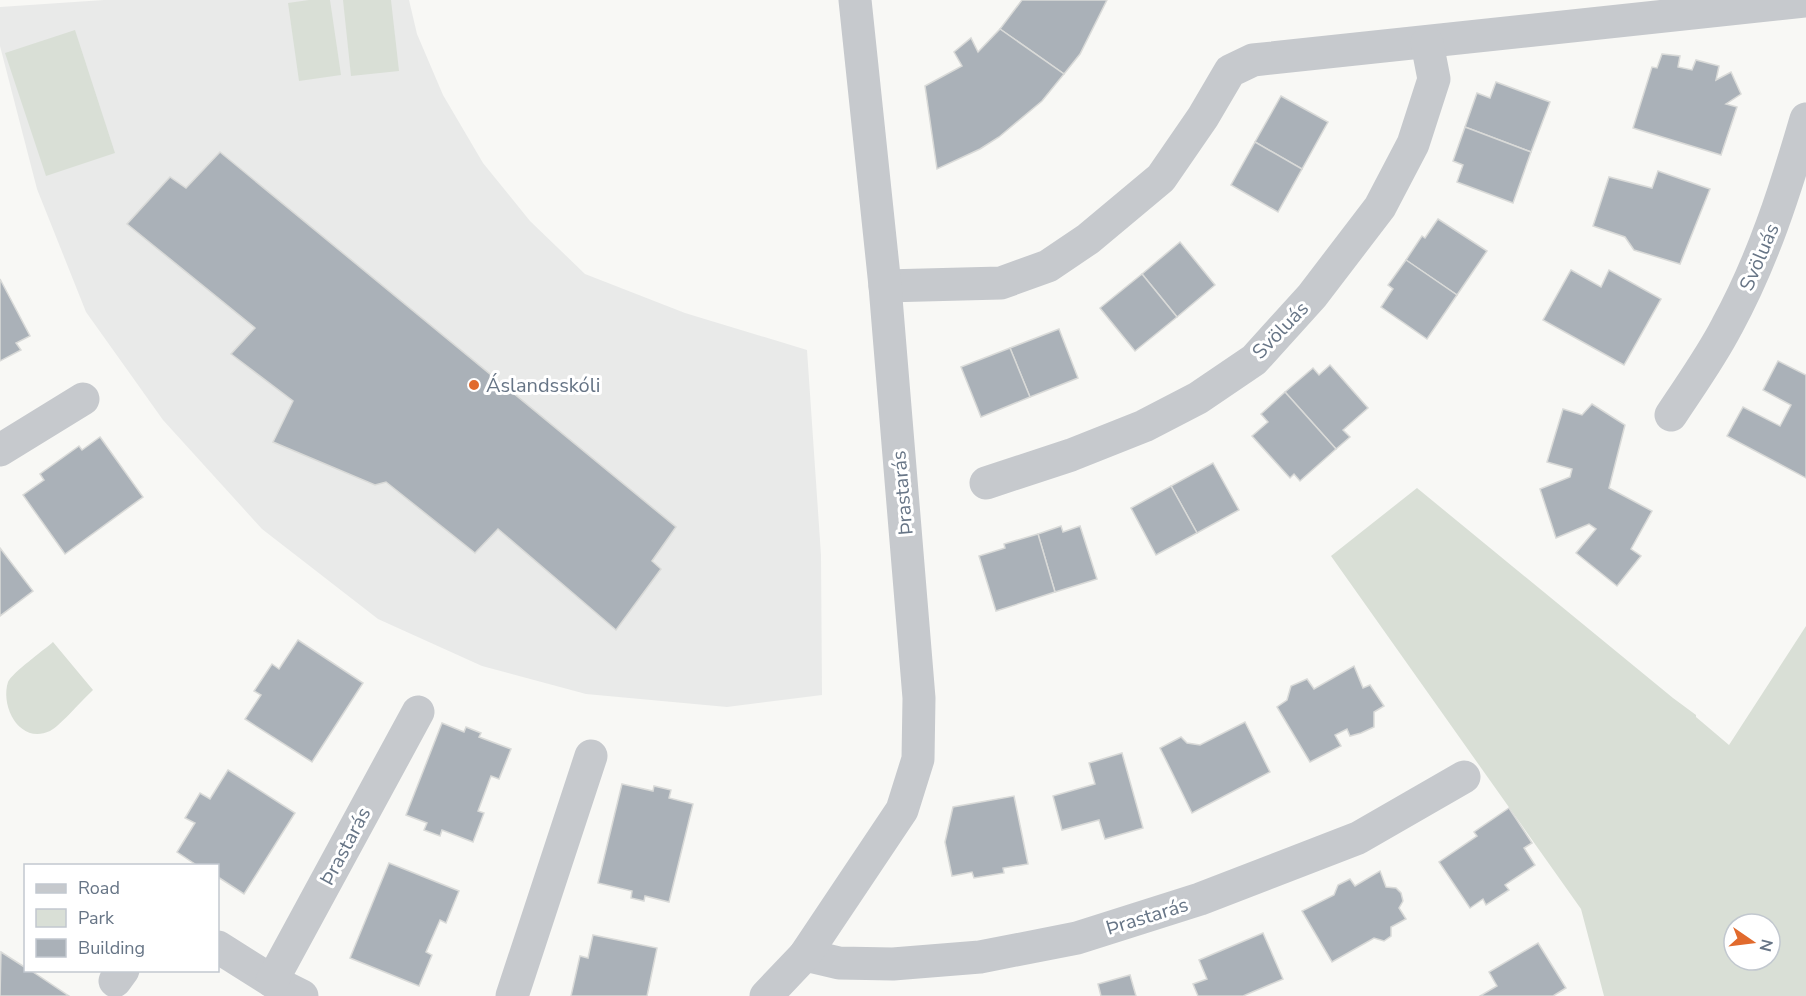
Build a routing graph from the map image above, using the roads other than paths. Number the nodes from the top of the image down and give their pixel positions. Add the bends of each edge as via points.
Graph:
1 (855, 0) edge
2 (1806, 1) edge
3 (1427, 42) junction
4 (1806, 119) edge
5 (885, 286) junction
6 (83, 399) dead end
7 (1671, 415) dead end
8 (0, 450) edge
9 (986, 483) dead end
10 (418, 712) dead end
11 (591, 756) dead end
12 (1464, 777) dead end
13 (219, 948) edge
14 (805, 956) junction
15 (272, 981) junction
16 (302, 996) edge
17 (512, 996) edge
18 (766, 996) edge

1 - 5 street, Þrastarás
2 - 3 street
3 - 5 street via 1253,60 1230,71 1161,178 1089,239 1048,266 1001,283
3 - 9 street, Svöluás via 1434,79 1413,144 1380,207 1312,296 1254,360 1198,398 1144,426
4 - 7 street, Svöluás via 1784,196 1755,270 1727,327
5 - 14 street, Þrastarás via 920,699 918,759 902,810
6 - 8 street
10 - 15 street, Þrastarás
11 - 17 street
12 - 14 street, Þrastarás via 1359,838 1200,899 1077,938 980,957 893,964 839,963
13 - 15 street
14 - 18 street, Þrastarás
15 - 16 street

